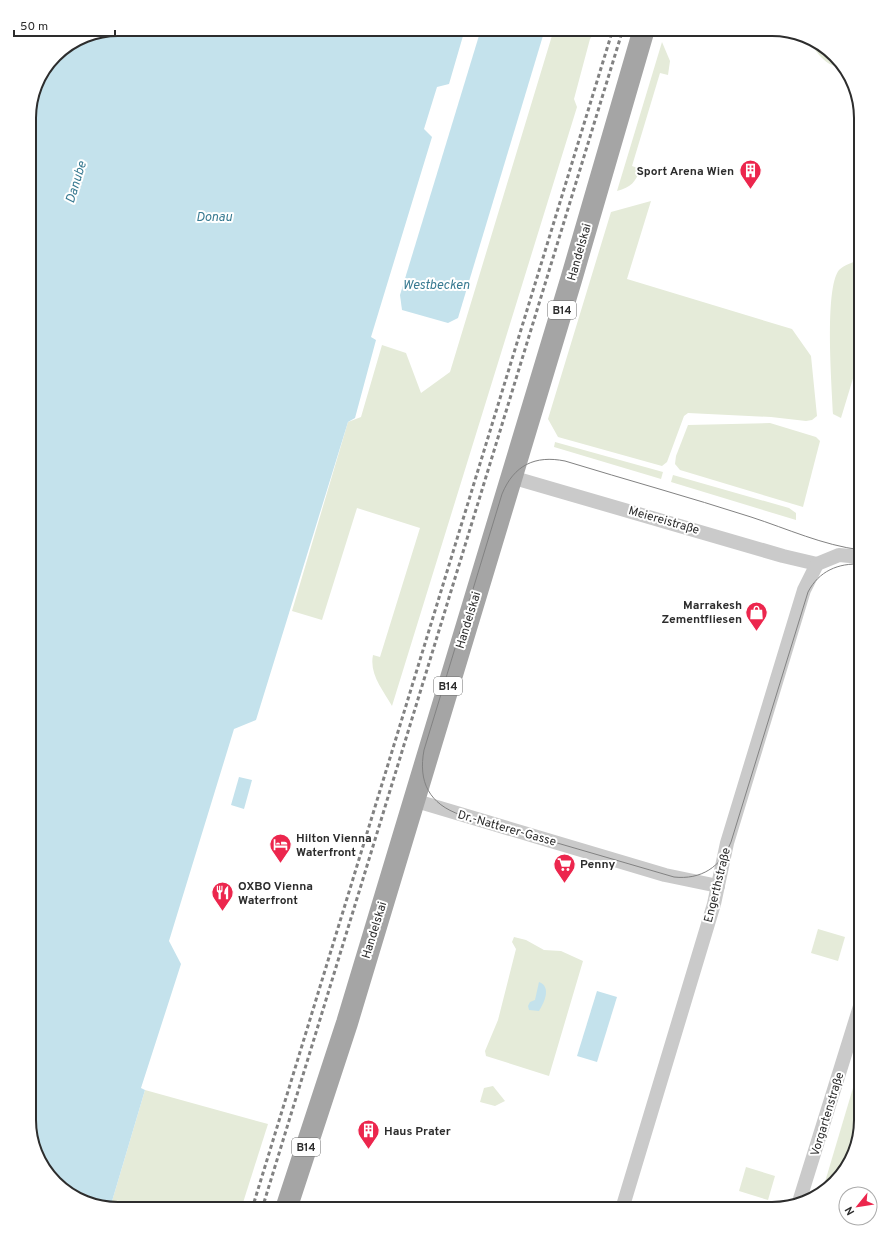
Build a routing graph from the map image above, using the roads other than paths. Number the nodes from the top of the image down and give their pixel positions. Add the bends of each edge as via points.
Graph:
1 (642, 36) edge
2 (511, 477) junction
3 (854, 557) edge
4 (817, 564) junction
5 (413, 800) junction
6 (718, 886) junction
7 (854, 1025) edge
8 (801, 1197) edge
9 (288, 1202) edge
10 (624, 1202) edge

1 - 2 main road, Handelskai / B14
2 - 4 street, Meiereistraße
2 - 5 main road, Handelskai / B14
3 - 4 street via 839,556
4 - 6 street, Engerthstraße via 804,590 727,843
5 - 6 street, Dr.-Natterer-Gasse via 665,875
5 - 9 main road, Handelskai / B14 via 347,1023
6 - 10 street, Engerthstraße
7 - 8 street, Vorgartenstraße

